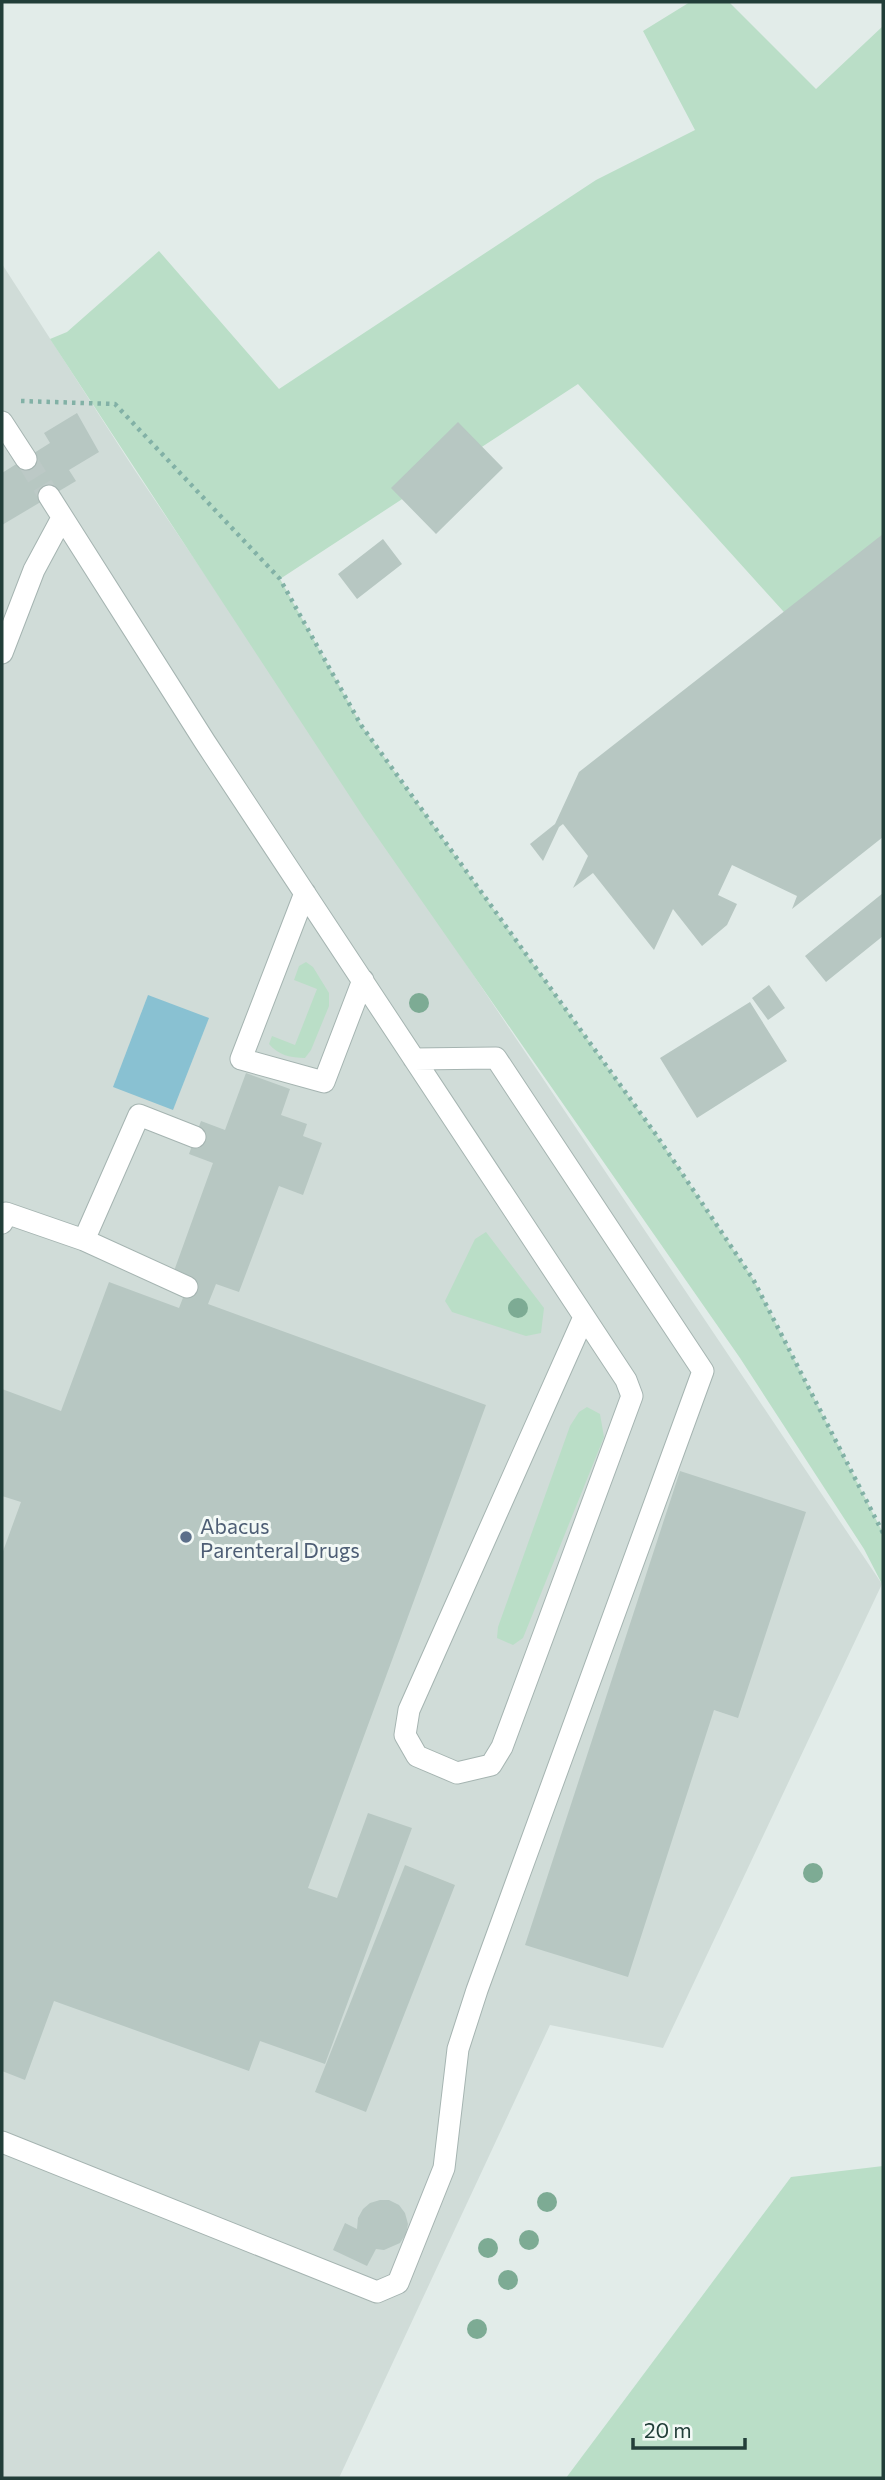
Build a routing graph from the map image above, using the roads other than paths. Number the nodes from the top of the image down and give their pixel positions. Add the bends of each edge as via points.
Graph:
1 (2, 422) edge
2 (26, 458) tunnel mouth
3 (50, 496) tunnel mouth
4 (62, 518) junction
5 (2, 653) edge
6 (305, 893) junction
7 (363, 980) junction
8 (414, 1059) junction
9 (195, 1137) dead end
10 (2, 1223) edge
11 (84, 1240) junction
12 (187, 1287) dead end
13 (584, 1317) junction
14 (2, 2142) edge

1 - 2 lane
3 - 4 lane
4 - 5 lane via 34,570
4 - 6 lane
6 - 7 lane
6 - 7 lane via 242,1059 324,1082
7 - 8 lane
8 - 13 lane
8 - 14 lane via 496,1058 704,1371 477,1990 458,2049 444,2168 398,2283 377,2292
9 - 11 lane via 139,1115
10 - 11 lane via 6,1213
11 - 12 lane
13 - 13 lane via 632,1396 502,1747 491,1765 457,1773 416,1756 405,1735 409,1710

